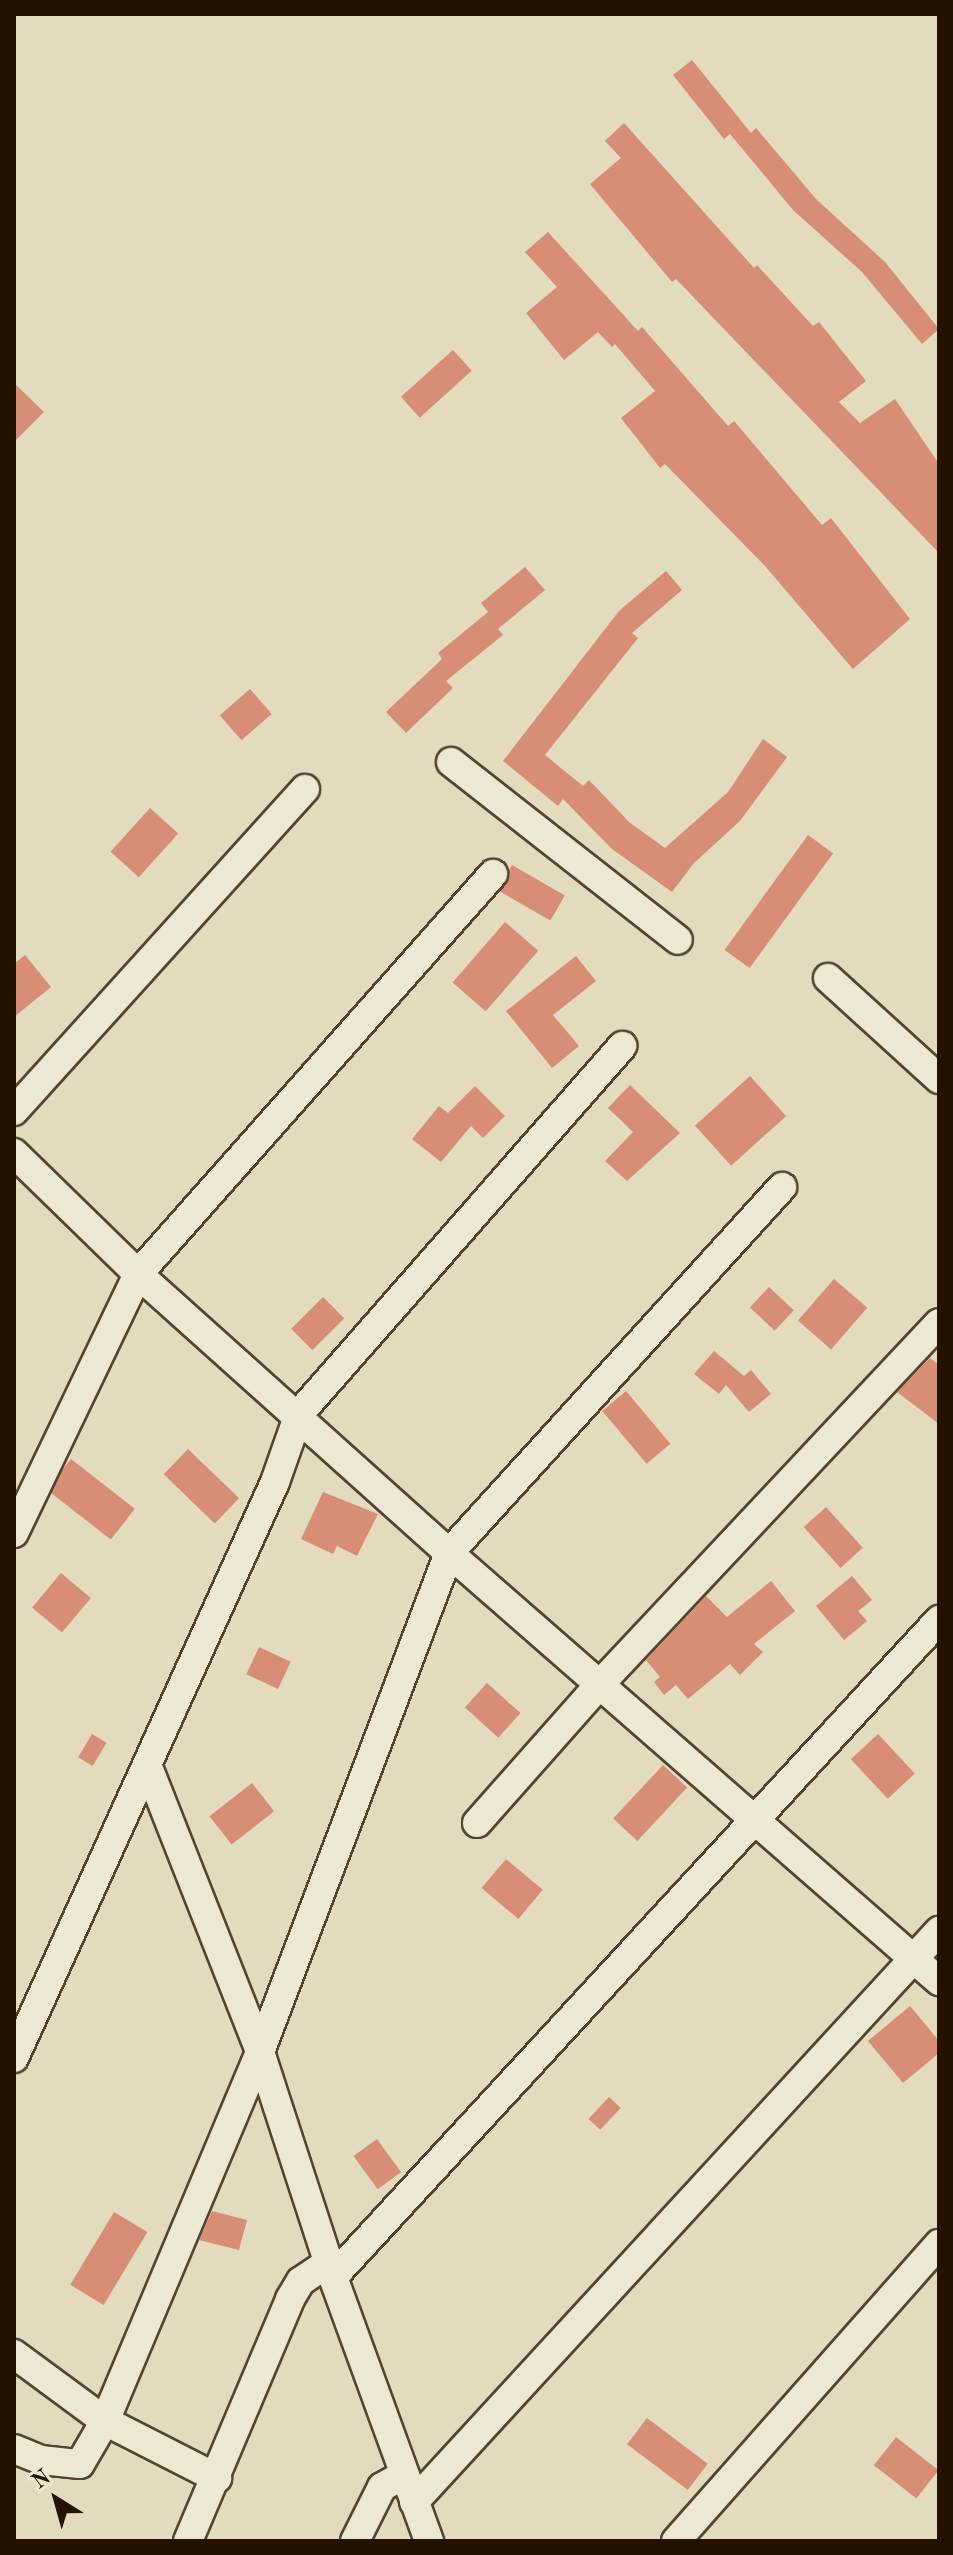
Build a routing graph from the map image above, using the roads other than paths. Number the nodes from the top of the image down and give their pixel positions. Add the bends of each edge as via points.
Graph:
1 (451, 762) dead end
2 (305, 789) dead end
3 (493, 874) dead end
4 (678, 940) dead end
5 (828, 978) dead end
6 (622, 1046) dead end
7 (939, 1079) edge
8 (14, 1111) edge
9 (14, 1153) edge
10 (782, 1187) dead end
11 (138, 1274) junction
12 (939, 1323) edge
13 (299, 1414) junction
14 (14, 1533) edge
15 (449, 1553) junction
16 (939, 1620) edge
17 (600, 1684) junction
18 (148, 1767) junction
19 (477, 1823) dead end
20 (756, 1823) junction
21 (939, 1931) edge
22 (913, 1959) junction
23 (939, 1981) edge
24 (260, 2052) junction
25 (14, 2058) edge
26 (939, 2244) edge
27 (330, 2270) junction
28 (14, 2354) edge
29 (105, 2421) junction
30 (14, 2449) edge
31 (404, 2475) junction
32 (217, 2478) junction
33 (414, 2502) junction
34 (188, 2541) edge
35 (355, 2541) edge
36 (429, 2541) edge
37 (676, 2541) edge

1 - 4 street
2 - 8 street
3 - 11 street
5 - 7 street
6 - 13 street
9 - 11 street
10 - 15 street
11 - 13 street
11 - 14 street
12 - 17 street
13 - 15 street
13 - 18 street via 275,1482
15 - 17 street
15 - 24 street
16 - 20 street
17 - 19 street
17 - 20 street
18 - 24 street
18 - 25 street
20 - 22 street
20 - 27 street
21 - 22 street
22 - 23 street
22 - 33 street
24 - 27 street
24 - 29 street
26 - 37 street
27 - 31 street
27 - 32 street via 301,2281 290,2299
28 - 29 street
29 - 30 street via 80,2464 41,2460
29 - 32 street
31 - 33 street
31 - 35 street via 382,2487
32 - 34 street
33 - 36 street

